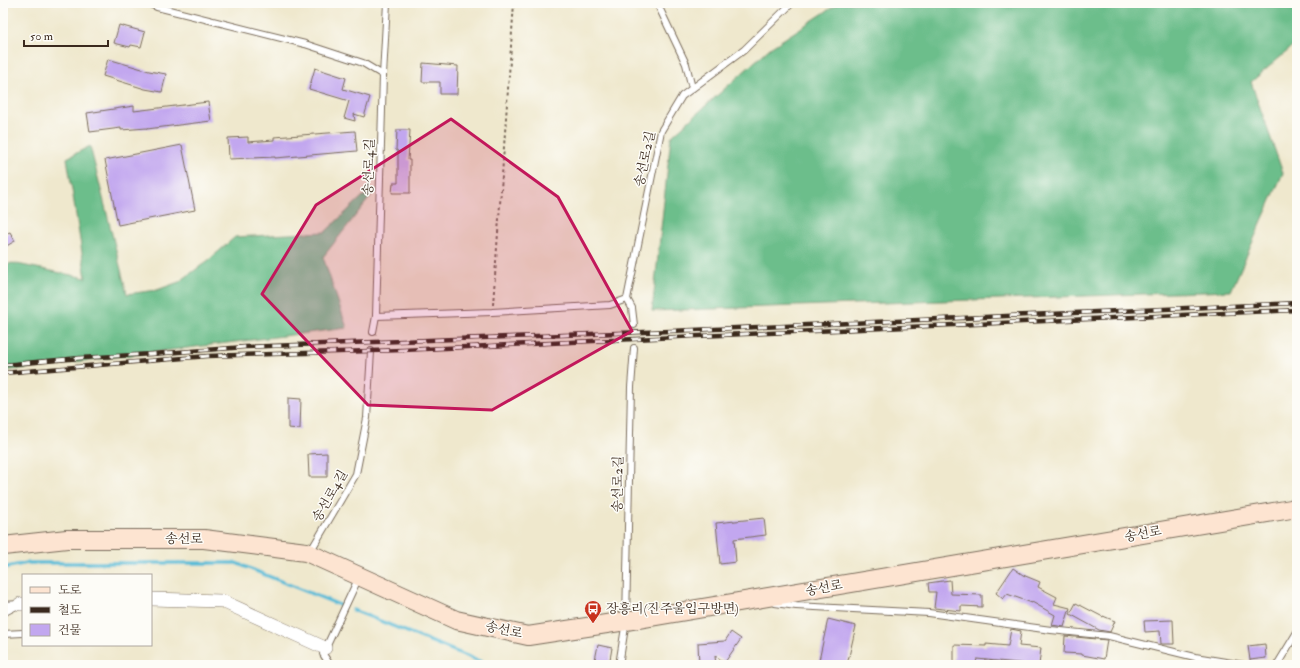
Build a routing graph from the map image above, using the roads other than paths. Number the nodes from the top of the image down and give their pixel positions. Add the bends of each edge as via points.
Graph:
1 (148, 3) edge
2 (387, 3) edge
3 (657, 3) edge
4 (792, 3) edge
5 (383, 75) junction
6 (692, 88) junction
7 (627, 299) junction
8 (376, 316) junction
9 (634, 325) dead end
10 (373, 332) dead end
11 (634, 348) dead end
12 (371, 352) dead end
13 (1297, 508) edge
14 (3, 546) edge
15 (309, 553) junction
16 (359, 576) junction
17 (152, 599) edge
18 (754, 599) junction
19 (21, 604) edge
20 (3, 605) edge
21 (3, 613) edge
22 (626, 621) junction
23 (1297, 632) edge
24 (22, 633) edge
25 (3, 634) edge
26 (325, 648) junction
27 (330, 665) edge
28 (619, 665) edge
29 (1244, 665) edge
30 (1277, 665) edge

1 - 5 lane via 306,44 363,62
2 - 5 lane, 송선로4길
3 - 6 lane via 686,64
4 - 6 lane, 송선로2길 via 744,50
5 - 8 lane, 송선로4길
6 - 7 lane, 송선로2길 via 682,96 661,131
7 - 8 lane via 610,305
7 - 9 lane, 송선로2길 via 632,308
8 - 10 lane, 송선로4길
11 - 22 lane, 송선로2길
12 - 15 lane, 송선로4길 via 367,418 356,474
13 - 18 street, 송선로
14 - 15 street, 송선로 via 67,539 204,539
15 - 16 street, 송선로
16 - 22 street, 송선로 via 456,620 528,636
16 - 26 lane
17 - 26 street via 222,601
18 - 22 street, 송선로
18 - 29 lane via 796,606 929,613 1108,636 1195,657
19 - 20 lane
19 - 21 lane
22 - 28 lane, 송선로2길
23 - 30 lane
24 - 25 lane
26 - 27 lane via 322,654

